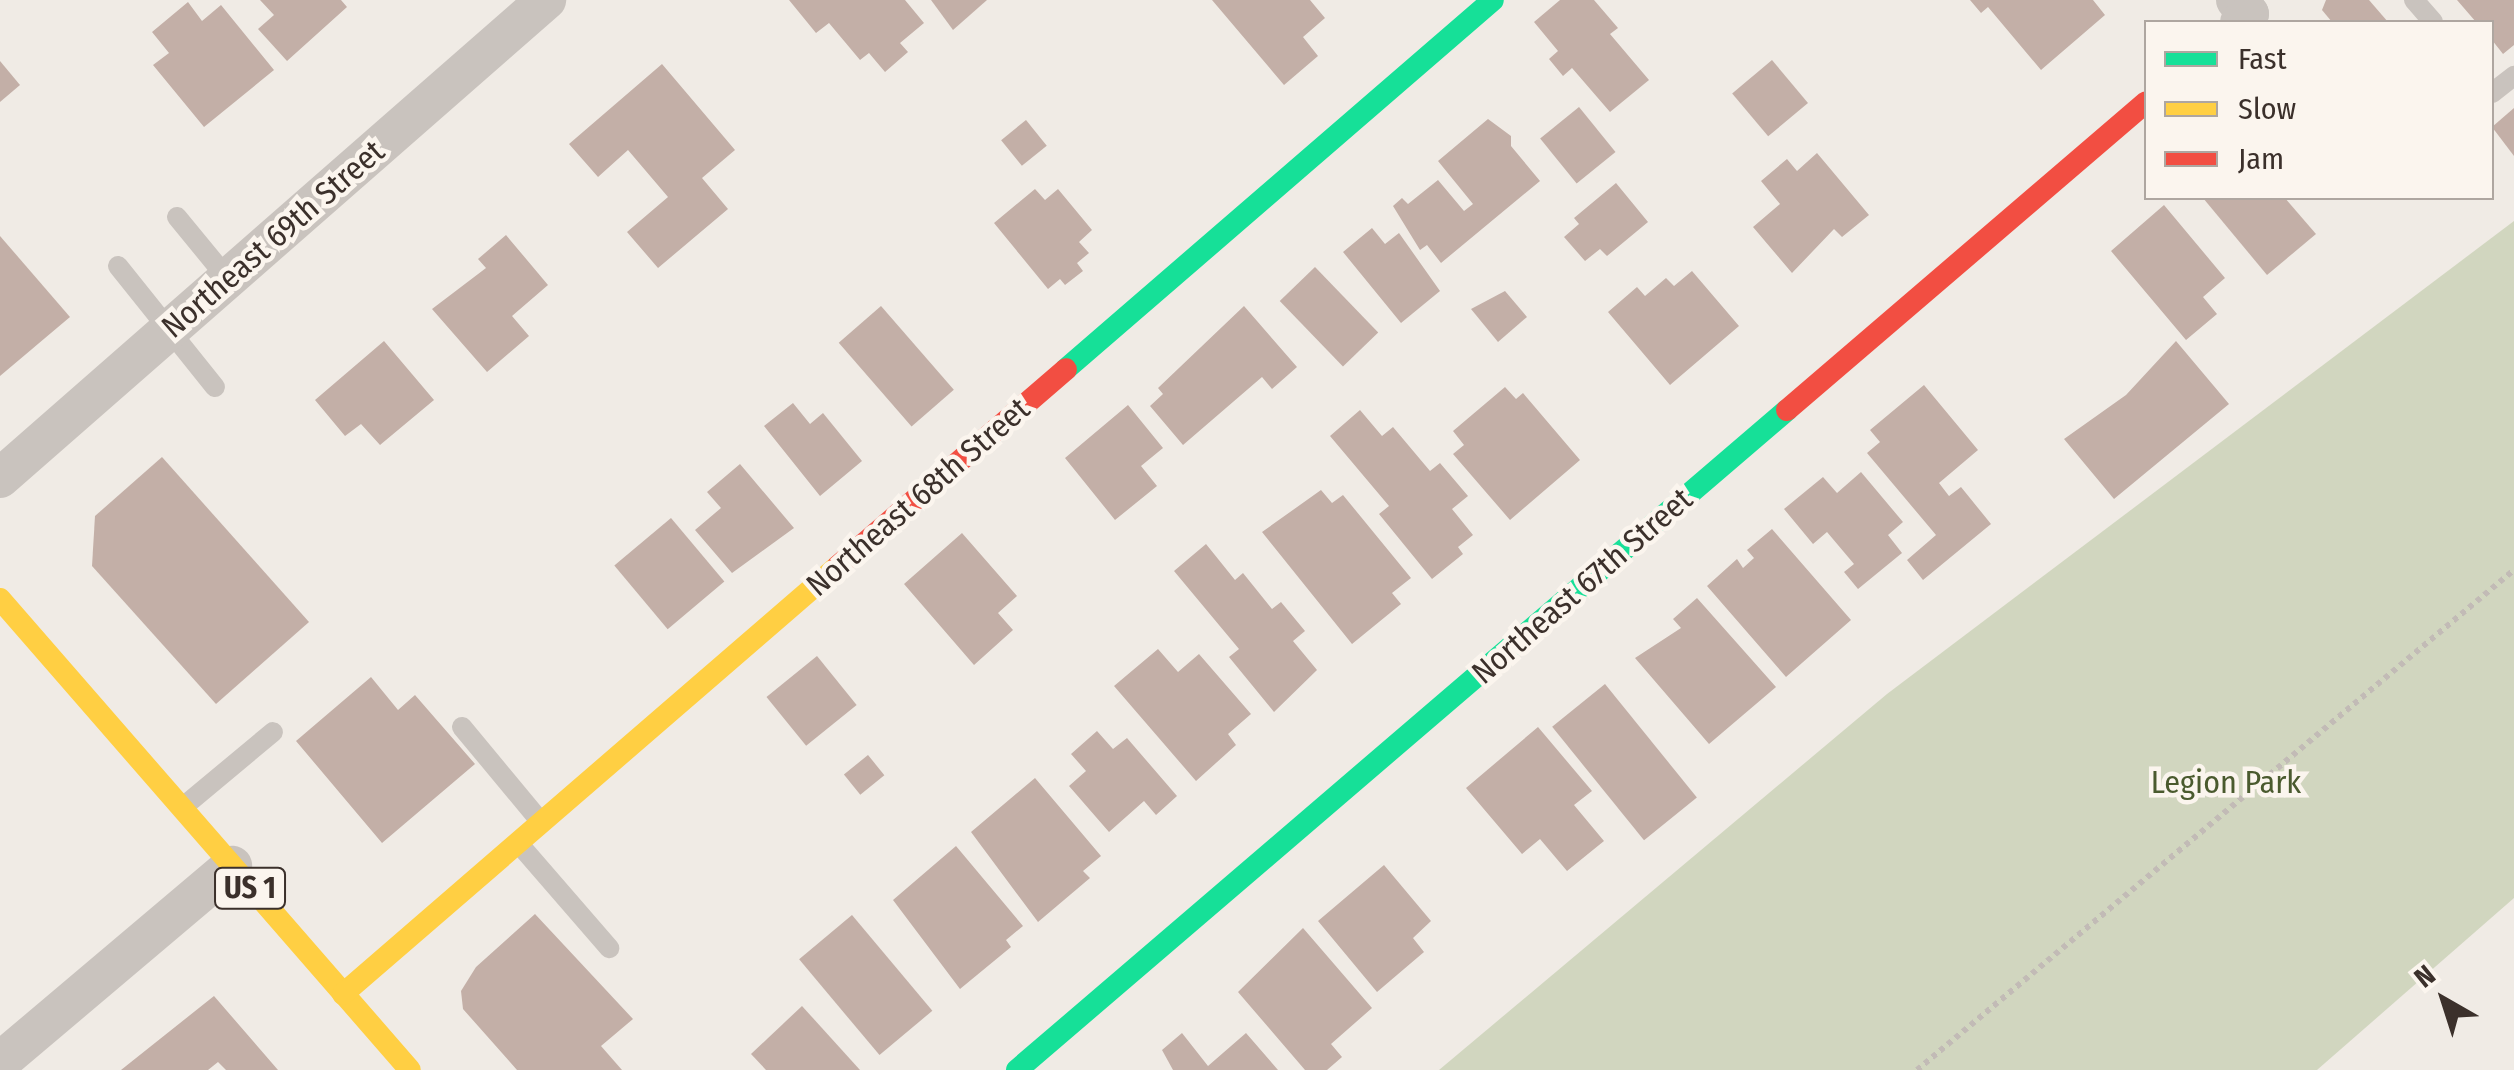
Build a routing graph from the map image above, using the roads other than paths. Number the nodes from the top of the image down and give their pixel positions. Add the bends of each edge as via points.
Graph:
1 (546, 0) edge
2 (1492, 0) edge
3 (2414, 0) edge
4 (2431, 20) edge
5 (2144, 104) edge
6 (177, 216) dead end
7 (118, 266) dead end
8 (228, 279) junction
9 (166, 332) junction
10 (215, 387) dead end
11 (0, 478) edge
12 (0, 598) edge
13 (462, 727) dead end
14 (273, 732) dead end
15 (182, 808) junction
16 (541, 822) junction
17 (517, 843) junction
18 (232, 866) junction
19 (610, 948) dead end
20 (343, 994) junction
21 (0, 1062) edge
22 (410, 1070) edge
23 (1017, 1070) edge

1 - 8 street, Northeast 69th Street
2 - 16 street, Northeast 68th Street
3 - 4 lane
5 - 23 street, Northeast 67th Street
6 - 8 lane
7 - 9 lane
8 - 9 street, Northeast 69th Street
9 - 10 lane
9 - 11 street, Northeast 69th Street
12 - 15 street, US 1
13 - 16 lane
14 - 15 lane
15 - 18 street, US 1
16 - 17 street, Northeast 68th Street
17 - 19 lane
17 - 20 street, Northeast 68th Street
18 - 20 street, US 1
18 - 21 street
20 - 22 street, US 1

